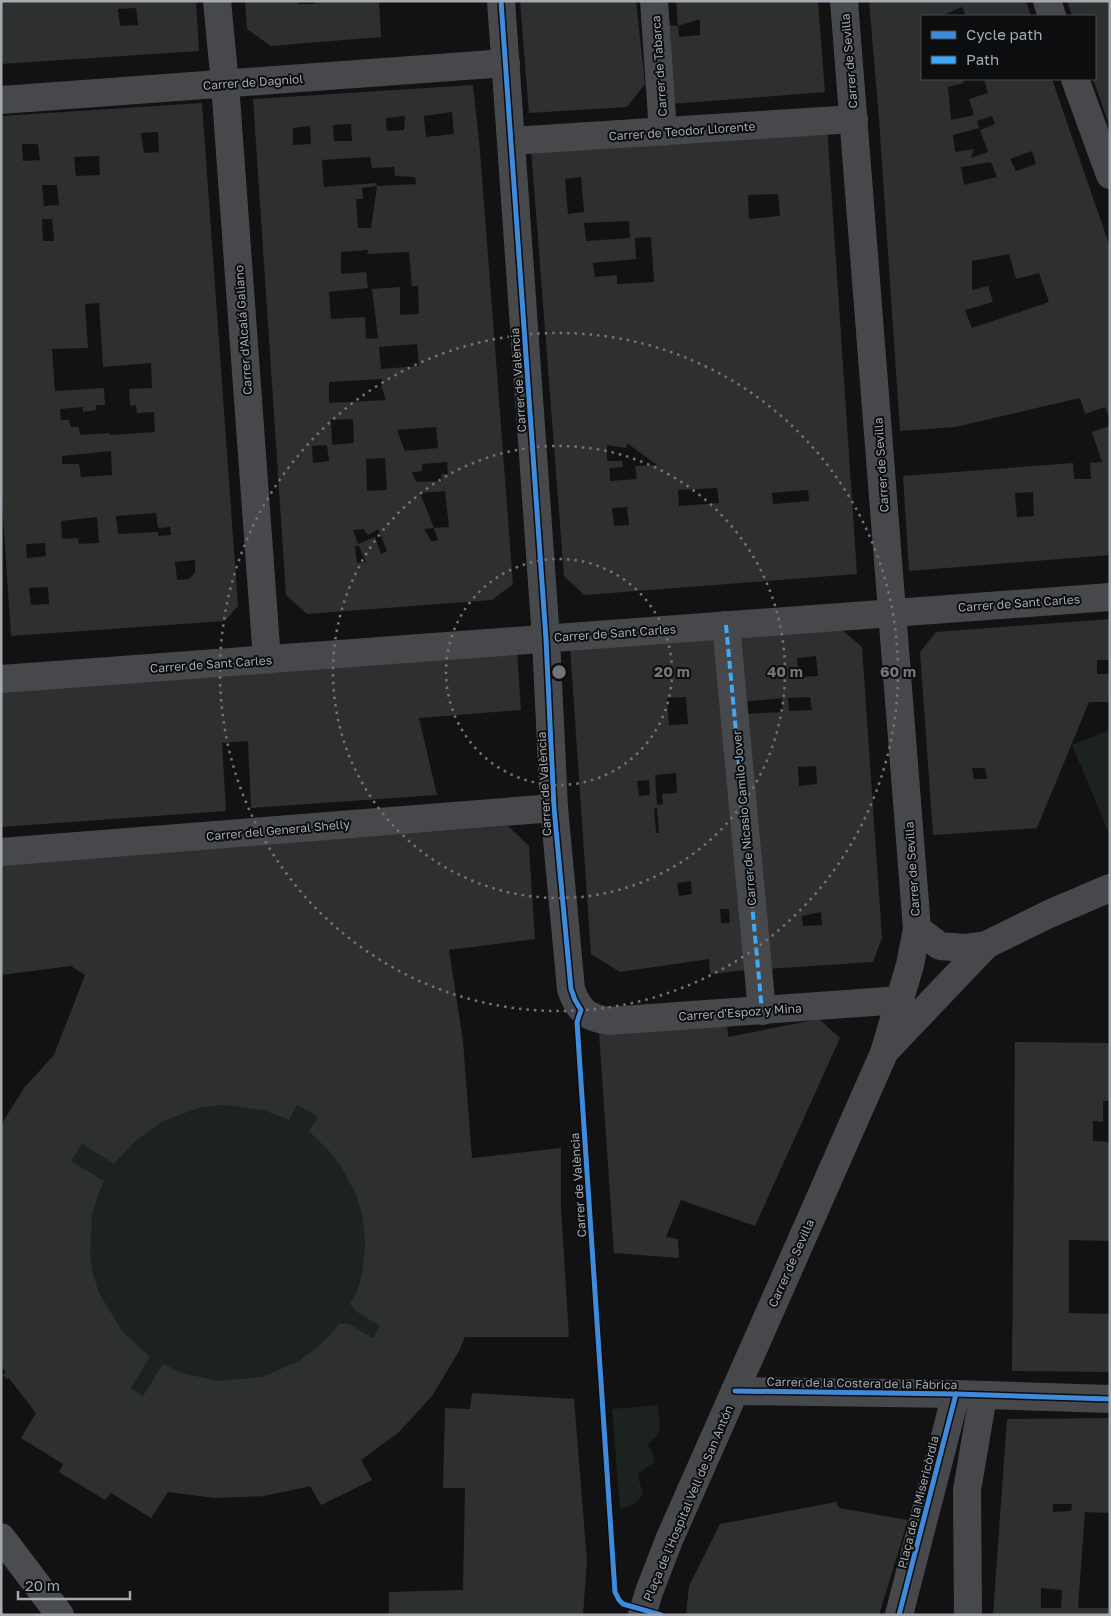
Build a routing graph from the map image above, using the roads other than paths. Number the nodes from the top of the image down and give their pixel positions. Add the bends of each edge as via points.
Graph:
1 (217, 1) edge
2 (501, 1) edge
3 (654, 1) edge
4 (844, 1) edge
5 (1047, 1) edge
6 (1052, 15) edge
7 (506, 63) junction
8 (1075, 80) edge
9 (225, 84) junction
10 (1, 100) edge
11 (854, 120) junction
12 (663, 132) junction
13 (511, 141) junction
14 (1110, 175) edge
15 (1110, 597) edge
16 (892, 613) junction
17 (726, 625) junction
18 (546, 638) junction
19 (267, 660) junction
20 (1, 679) edge
21 (554, 808) junction
22 (1, 852) edge
23 (1110, 888) edge
24 (917, 929) junction
25 (986, 945) junction
26 (901, 1000) junction
27 (582, 1010) joint
28 (762, 1010) junction
29 (884, 1053) junction
30 (735, 1391) junction
31 (956, 1394) junction
32 (983, 1396) junction
33 (1110, 1399) edge
34 (1, 1538) edge
35 (54, 1612) edge
36 (642, 1615) edge
37 (899, 1615) edge
38 (968, 1615) edge

1 - 9 street, Carrer d'Alcalá Galiano
2 - 7 street, Carrer de València
3 - 12 street, Carrer de Tabarca
4 - 11 street, Carrer de Sevilla
5 - 6 street
7 - 9 street, Carrer de Dagniol
7 - 13 street, Carrer de València
8 - 14 street
9 - 10 street, Carrer de Dagniol
9 - 19 street, Carrer d'Alcalá Galiano
11 - 12 street, Carrer de Teodor Llorente
11 - 16 street, Carrer de Sevilla
12 - 13 street, Carrer de Teodor Llorente
13 - 18 street, Carrer de València
15 - 16 street, Carrer de Sant Carles
16 - 17 street, Carrer de Sant Carles
16 - 24 street, Carrer de Sevilla
17 - 18 street, Carrer de Sant Carles
17 - 28 street, Carrer de Nicasio Camilo Jover
18 - 19 street, Carrer de Sant Carles
18 - 21 street, Carrer de València
19 - 20 street, Carrer de Sant Carles
21 - 22 street, Carrer del General Shelly
21 - 27 street, Carrer de València via 571,989
23 - 25 street
24 - 25 street, Carrer de Sevilla via 940,946 965,948
24 - 26 street, Carrer de Sevilla
25 - 29 street, Carrer de Sevilla
26 - 28 street, Carrer d'Espoz y Mina
26 - 29 street, Carrer de Sevilla
27 - 28 street, Carrer d'Espoz y Mina via 592,1017 609,1021
29 - 30 street, Carrer de Sevilla
30 - 31 street, Carrer de la Costera de la Fàbrica
30 - 36 street, Plaça de l'Hospital Vell de San Antón via 658,1568
31 - 32 street, Carrer de la Costera de la Fàbrica
31 - 37 street, Plaça de la Misericòrdia
32 - 33 street, Carrer de la Costera de la Fàbrica
32 - 38 street via 967,1490
34 - 35 main road

